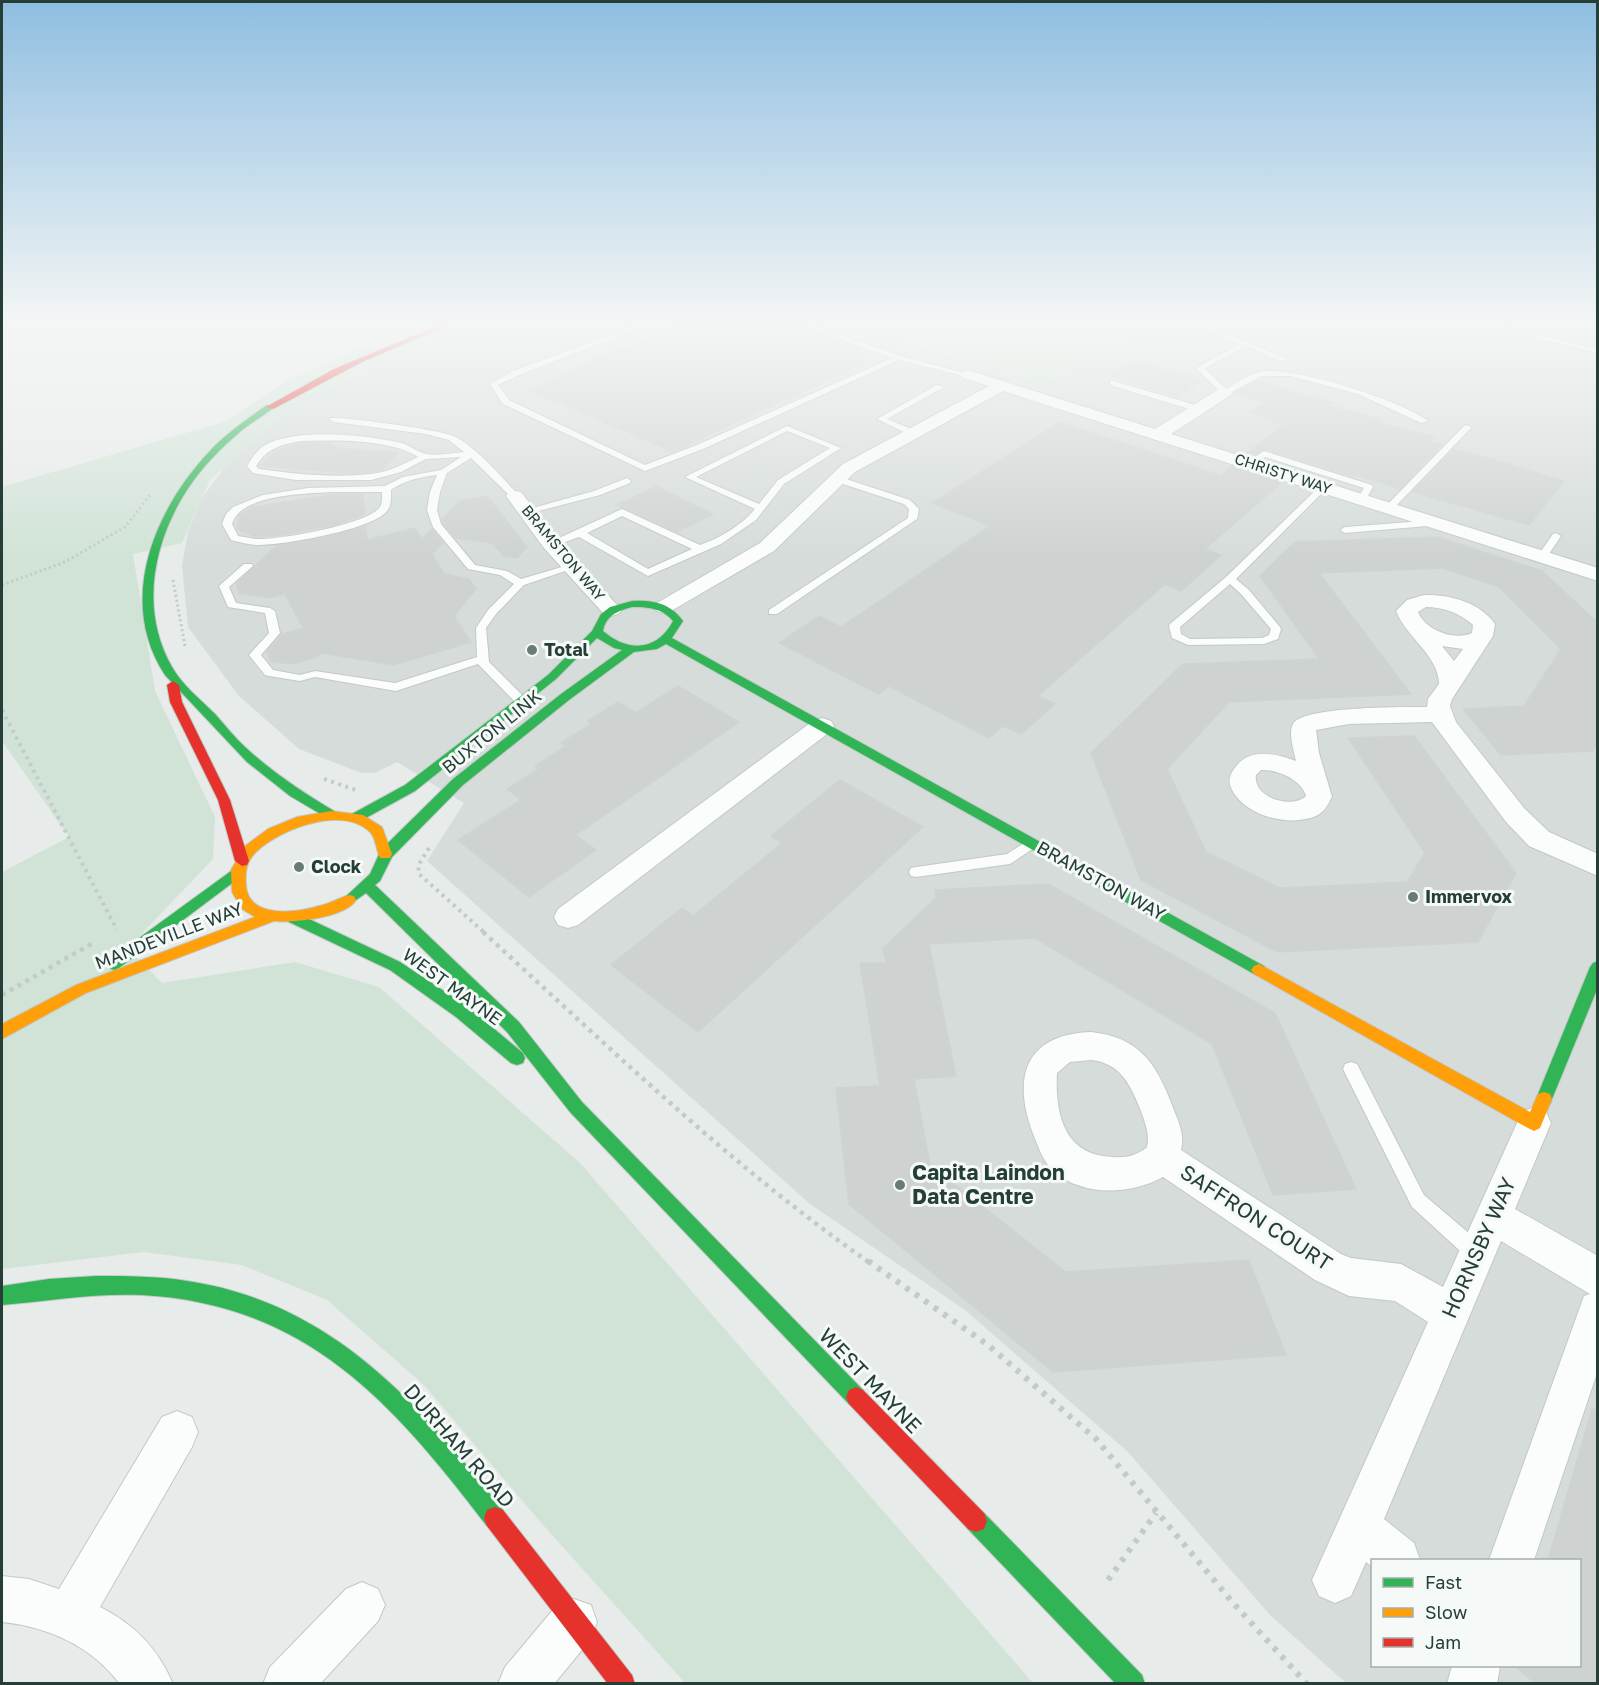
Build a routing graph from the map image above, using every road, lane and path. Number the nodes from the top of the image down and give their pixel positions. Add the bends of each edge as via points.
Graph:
1 (281, 401) edge
2 (505, 401) edge
3 (803, 401) edge
4 (915, 401) edge
5 (974, 401) edge
6 (1049, 401) edge
7 (1172, 401) edge
8 (1212, 401) edge
9 (1379, 401) edge
10 (1199, 409) junction
11 (334, 420) dead end
12 (1424, 421) dead end
13 (1468, 427) dead end
14 (913, 433) junction
15 (1159, 434) junction
16 (472, 454) junction
17 (424, 457) junction
18 (1249, 463) junction
19 (443, 472) junction
20 (837, 479) junction
21 (627, 481) dead end
22 (1324, 487) junction
23 (387, 489) junction
24 (154, 490) dead end
25 (1362, 499) junction
26 (521, 503) junction
27 (761, 508) junction
28 (1389, 508) junction
29 (1436, 523) junction
30 (1345, 531) dead end
31 (580, 533) junction
32 (1556, 536) dead end
33 (551, 544) junction
34 (700, 549) junction
35 (1542, 557) junction
36 (248, 566) dead end
37 (572, 567) junction
38 (1597, 577) edge
39 (1230, 579) junction
40 (520, 583) junction
41 (2, 585) edge
42 (664, 607) junction
43 (611, 610) junction
44 (773, 612) dead end
45 (1411, 622) junction
46 (597, 632) junction
47 (1482, 636) junction
48 (667, 640) junction
49 (631, 649) junction
50 (483, 659) junction
51 (172, 677) junction
52 (1450, 686) junction
53 (521, 701) junction
54 (2, 710) edge
55 (1440, 714) junction
56 (822, 726) junction
57 (1304, 726) junction
58 (1249, 767) junction
59 (1316, 785) junction
60 (329, 814) junction
61 (357, 817) junction
62 (1032, 843) junction
63 (431, 846) dead end
64 (385, 854) junction
65 (240, 866) junction
66 (1598, 866) edge
67 (916, 872) dead end
68 (368, 886) junction
69 (270, 917) junction
70 (568, 917) dead end
71 (294, 918) junction
72 (108, 935) dead end
73 (99, 940) dead end
74 (1598, 968) edge
75 (81, 989) junction
76 (2, 995) edge
77 (2, 1032) edge
78 (1351, 1069) dead end
79 (576, 1107) junction
80 (1534, 1122) junction
81 (1162, 1157) dead end
82 (1493, 1216) junction
83 (1477, 1253) junction
84 (1598, 1278) edge
85 (2, 1296) edge
86 (1598, 1310) edge
87 (1450, 1314) junction
88 (177, 1432) dead end
89 (1156, 1513) junction
90 (1358, 1527) junction
91 (1398, 1559) dead end
92 (1512, 1559) edge
93 (1108, 1580) dead end
94 (1335, 1580) dead end
95 (2, 1599) edge
96 (362, 1605) dead end
97 (68, 1617) junction
98 (574, 1622) junction
99 (1475, 1667) edge
100 (149, 1683) edge
101 (287, 1683) edge
102 (522, 1683) edge
103 (623, 1683) edge
104 (1133, 1683) edge
105 (1307, 1683) edge
106 (1473, 1683) edge

1 - 51 main road via 232,435 187,480 169,506 151,549 146,591 149,617
2 - 3 lane via 645,468
4 - 14 lane via 881,419
5 - 14 street
6 - 15 street, CHRISTY WAY
7 - 10 lane
8 - 10 street
9 - 12 lane
10 - 15 street
11 - 16 lane via 452,438
13 - 28 lane
14 - 20 street via 849,468
15 - 18 street, CHRISTY WAY
16 - 17 lane
16 - 19 lane
16 - 26 lane
17 - 17 lane via 393,444 303,438 265,449 251,466 256,471 296,477 371,477
18 - 22 street, CHRISTY WAY
18 - 25 lane via 1264,454 1369,487
19 - 23 lane via 402,479
19 - 40 lane via 432,510 436,525 472,567 503,573
20 - 42 street via 767,547
20 - 44 lane via 907,502 914,509 912,519
21 - 26 lane via 597,493
22 - 25 street, CHRISTY WAY
22 - 39 lane
23 - 23 lane via 381,513 342,528 246,542 234,538 227,524 236,508 263,498 341,489
24 - 41 path via 125,527 65,562
25 - 28 street, CHRISTY WAY
26 - 33 street, BRAMSTON WAY
27 - 27 lane via 781,482 837,448 787,428 688,477
27 - 34 lane via 727,536
28 - 29 street, CHRISTY WAY
29 - 30 lane
29 - 35 street, CHRISTY WAY
31 - 33 lane
31 - 34 lane via 622,512
31 - 34 lane via 648,573
32 - 35 lane
33 - 37 street, BRAMSTON WAY
35 - 38 street, CHRISTY WAY
36 - 50 lane via 224,586 232,605 270,611 275,633 255,655 269,673 300,678 315,674 396,687
37 - 40 lane
37 - 43 street, BRAMSTON WAY
39 - 39 lane via 1276,629 1274,637 1264,641 1188,642 1176,636 1174,626
40 - 50 lane via 481,628
42 - 43 main road via 644,603
42 - 48 main road via 678,621
43 - 46 main road via 598,622
45 - 47 street via 1444,640 1470,641
45 - 47 street via 1407,611 1414,604 1444,602 1480,619 1485,628
45 - 52 street via 1448,668
46 - 49 main road via 608,644
46 - 53 main road, BUXTON LINK via 561,669
47 - 52 street
48 - 49 main road
48 - 56 main road, BRAMSTON WAY
49 - 64 main road, BUXTON LINK via 445,793
50 - 53 lane
51 - 60 main road via 243,753 303,800
51 - 65 main road via 176,702 224,800
52 - 55 street via 1440,699
53 - 61 main road, BUXTON LINK via 410,788
54 - 72 path via 118,930
55 - 57 street via 1335,719
55 - 66 street via 1527,827 1539,838
56 - 62 main road, BRAMSTON WAY
56 - 70 street
57 - 58 street
57 - 59 street via 1303,737
58 - 59 street via 1273,762 1288,765
58 - 59 street via 1243,774 1245,791 1282,811 1296,812 1314,805 1319,797
60 - 61 main road
60 - 65 main road via 279,829 254,846
61 - 64 main road via 373,825 383,838
62 - 67 lane via 1010,859
62 - 80 main road, BRAMSTON WAY
63 - 89 path via 419,864 418,873 519,966 695,1124 813,1223 988,1345 1096,1439
64 - 68 main road via 380,870
65 - 69 main road via 237,886 242,900
65 - 75 main road, MANDEVILLE WAY
68 - 71 main road via 335,908
68 - 79 main road, WEST MAYNE via 513,1027
69 - 71 main road
69 - 75 main road, MANDEVILLE WAY
71 - 79 main road, WEST MAYNE via 395,966 462,1012
73 - 76 path
74 - 80 main road, HORNSBY WAY
75 - 77 main road, MANDEVILLE WAY
78 - 83 lane via 1418,1201
79 - 104 main road, WEST MAYNE
80 - 82 street, HORNSBY WAY
81 - 87 street, SAFFRON COURT via 1328,1267 1349,1277 1401,1283
82 - 83 street, HORNSBY WAY
82 - 84 street
83 - 87 street, HORNSBY WAY
85 - 98 main road, DURHAM ROAD via 101,1282 154,1284 241,1301 293,1324 345,1356 405,1409 475,1491
86 - 92 street
87 - 90 street, HORNSBY WAY
88 - 97 street
89 - 93 path
89 - 105 path
90 - 91 street
90 - 94 street, HORNSBY WAY
95 - 97 street via 22,1599
96 - 101 street
97 - 100 street via 112,1639
98 - 102 street
98 - 103 main road, DURHAM ROAD
99 - 106 street

